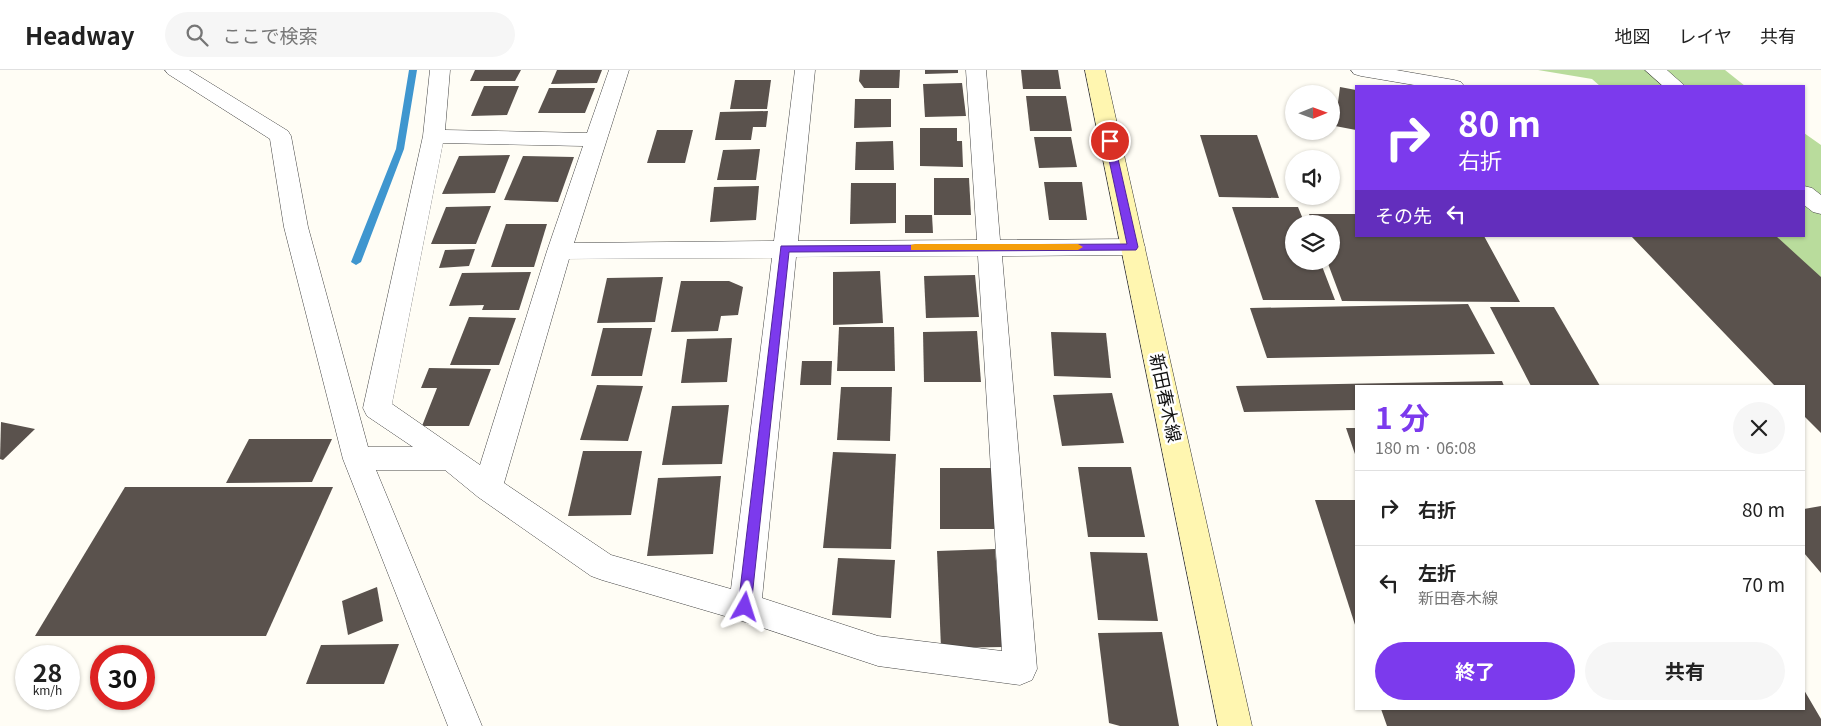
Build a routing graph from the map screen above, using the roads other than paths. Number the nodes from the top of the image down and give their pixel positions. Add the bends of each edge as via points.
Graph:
1 (176, 70) edge
2 (440, 70) edge
3 (619, 70) edge
4 (805, 70) edge
5 (976, 70) edge
6 (1095, 70) edge
7 (1361, 70) edge
8 (1656, 70) edge
9 (1448, 85) edge
10 (1674, 85) edge
11 (434, 136) junction
12 (594, 140) junction
13 (1805, 194) edge
14 (1821, 207) edge
15 (989, 247) junction
16 (1133, 247) junction
17 (784, 249) junction
18 (559, 251) junction
19 (451, 458) junction
20 (357, 459) junction
21 (488, 488) junction
22 (745, 607) junction
23 (466, 726) edge
24 (1235, 726) edge

1 - 20 street via 280,136 296,227
2 - 11 street
3 - 12 street
4 - 17 street
5 - 15 street
6 - 16 main road, 新田春木線
7 - 9 street
8 - 10 street
11 - 12 street
11 - 19 street via 377,408
12 - 18 street
13 - 14 street
15 - 16 street
15 - 17 street
15 - 22 street via 1020,669 878,651
16 - 24 main road, 新田春木線
17 - 18 street
17 - 22 street
18 - 21 street
19 - 20 street
19 - 21 street
20 - 23 street
21 - 22 street via 602,566

